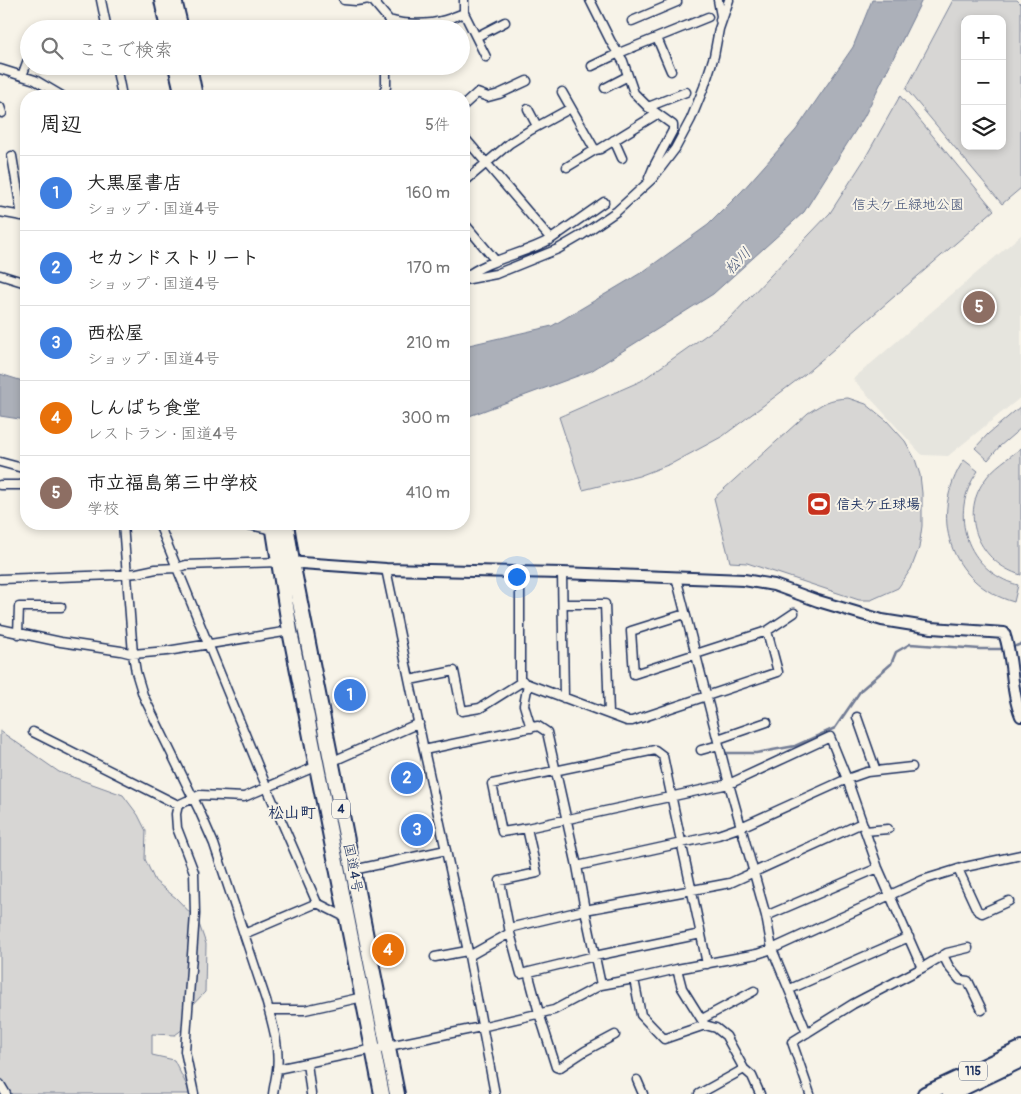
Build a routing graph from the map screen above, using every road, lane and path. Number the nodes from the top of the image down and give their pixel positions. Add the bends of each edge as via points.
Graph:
1 (101, 0) edge
2 (162, 0) edge
3 (174, 0) edge
4 (344, 0) edge
5 (364, 0) edge
6 (370, 0) edge
7 (590, 0) edge
8 (676, 0) edge
9 (718, 0) edge
10 (729, 0) edge
11 (466, 1) edge
12 (464, 13) junction
13 (708, 17) dead end
14 (105, 20) edge
15 (166, 20) edge
16 (179, 20) edge
17 (385, 20) edge
18 (446, 20) edge
19 (468, 20) edge
20 (632, 21) dead end
21 (505, 22) dead end
22 (470, 25) edge
23 (719, 29) junction
24 (476, 37) junction
25 (657, 38) junction
26 (619, 53) junction
27 (486, 57) dead end
28 (592, 66) dead end
29 (0, 69) edge
30 (671, 71) dead end
31 (118, 75) edge
32 (178, 75) edge
33 (191, 75) edge
34 (386, 75) edge
35 (22, 76) joint
36 (628, 76) junction
37 (527, 81) dead end
38 (606, 88) dead end
39 (52, 90) edge
40 (121, 90) edge
41 (182, 90) edge
42 (194, 90) edge
43 (384, 90) edge
44 (562, 92) dead end
45 (686, 92) dead end
46 (470, 99) edge
47 (648, 107) junction
48 (571, 108) junction
49 (528, 109) dead end
50 (657, 114) junction
51 (537, 126) junction
52 (614, 140) junction
53 (470, 144) edge
54 (595, 150) junction
55 (12, 156) dead end
56 (622, 158) dead end
57 (486, 164) junction
58 (567, 167) dead end
59 (470, 177) edge
60 (647, 184) junction
61 (20, 196) edge
62 (604, 202) dead end
63 (0, 212) edge
64 (20, 215) edge
65 (470, 230) edge
66 (551, 239) junction
67 (495, 260) junction
68 (470, 273) edge
69 (0, 275) edge
70 (470, 278) edge
71 (20, 282) edge
72 (0, 462) edge
73 (20, 467) edge
74 (20, 484) edge
75 (0, 485) edge
76 (124, 530) edge
77 (161, 530) edge
78 (279, 530) edge
79 (286, 562) junction
80 (176, 568) junction
81 (386, 569) junction
82 (520, 572) junction
83 (562, 573) junction
84 (128, 574) junction
85 (676, 577) junction
86 (0, 579) edge
87 (563, 604) junction
88 (61, 607) dead end
89 (794, 613) dead end
90 (685, 614) junction
91 (0, 629) edge
92 (290, 631) junction
93 (767, 631) junction
94 (18, 634) junction
95 (209, 644) junction
96 (132, 654) junction
97 (696, 655) junction
98 (410, 680) junction
99 (525, 683) junction
100 (706, 696) junction
101 (564, 698) junction
102 (609, 714) junction
103 (1021, 716) edge
104 (857, 717) dead end
105 (767, 722) dead end
106 (418, 723) junction
107 (531, 728) junction
108 (33, 732) dead end
109 (718, 742) junction
110 (424, 750) junction
111 (701, 750) dead end
112 (331, 762) junction
113 (317, 766) junction
114 (912, 767) dead end
115 (555, 770) junction
116 (876, 771) junction
117 (848, 779) junction
118 (729, 784) junction
119 (267, 788) junction
120 (671, 796) junction
121 (193, 798) junction
122 (178, 805) junction
123 (567, 819) junction
124 (862, 823) junction
125 (740, 827) junction
126 (527, 828) junction
127 (888, 829) dead end
128 (865, 832) junction
129 (681, 844) junction
130 (446, 850) junction
131 (1021, 856) edge
132 (577, 866) junction
133 (878, 868) junction
134 (958, 868) junction
135 (353, 870) junction
136 (754, 872) junction
137 (692, 890) junction
138 (891, 894) junction
139 (1009, 901) dead end
140 (317, 903) junction
141 (585, 910) junction
142 (766, 916) junction
143 (348, 918) junction
144 (510, 930) junction
145 (244, 934) junction
146 (701, 934) junction
147 (909, 937) junction
148 (968, 948) dead end
149 (772, 949) junction
150 (468, 954) junction
151 (943, 955) junction
152 (595, 956) junction
153 (435, 957) dead end
154 (707, 964) junction
155 (922, 968) junction
156 (678, 969) junction
157 (528, 972) junction
158 (634, 979) junction
159 (601, 985) junction
160 (790, 989) junction
161 (754, 991) dead end
162 (363, 997) junction
163 (269, 1010) junction
164 (982, 1010) dead end
165 (539, 1013) junction
166 (703, 1022) junction
167 (481, 1028) junction
168 (807, 1033) junction
169 (615, 1035) dead end
170 (388, 1047) junction
171 (1021, 1049) edge
172 (373, 1050) junction
173 (1021, 1060) edge
174 (307, 1063) junction
175 (277, 1069) junction
176 (744, 1069) junction
177 (637, 1080) dead end
178 (0, 1084) edge
179 (6, 1094) edge
180 (194, 1094) edge
181 (273, 1094) edge
182 (310, 1094) edge
183 (382, 1094) edge
184 (397, 1094) edge
185 (494, 1094) edge
186 (643, 1094) edge
187 (699, 1094) edge
188 (760, 1094) edge
189 (810, 1094) edge
190 (925, 1094) edge
191 (950, 1094) edge

1 - 14 street
2 - 15 highway
3 - 16 highway
4 - 5 street
6 - 17 street
7 - 26 street
8 - 20 street
9 - 23 street
10 - 23 street
11 - 12 street
12 - 18 street
12 - 19 street
13 - 25 street
21 - 24 street
22 - 24 street
23 - 60 street via 712,64 691,119 675,149
24 - 27 street
25 - 26 street
25 - 30 street
26 - 28 street
26 - 36 street
29 - 35 street
31 - 40 street
32 - 41 highway
33 - 42 highway
34 - 43 street
35 - 39 street
36 - 38 street
36 - 47 street via 634,93
37 - 46 street via 500,94 488,97 477,93
44 - 48 street
45 - 47 street
47 - 50 street
48 - 51 street
48 - 54 street
49 - 51 street
50 - 52 street
50 - 60 street via 673,125 673,130
51 - 57 street
52 - 54 street
52 - 56 street
53 - 57 street
54 - 58 street
55 - 61 street
57 - 59 street
57 - 66 street
60 - 70 street via 617,211 558,249 496,274
62 - 66 street
63 - 64 street
65 - 67 street
66 - 67 street
67 - 68 street
69 - 71 street
72 - 73 street
74 - 75 street
76 - 84 street
77 - 80 street
78 - 79 highway, 国道4号 / 4
79 - 80 street
79 - 81 street
79 - 92 highway, 国道4号 / 4
79 - 112 highway, 国道4号 / 4
80 - 84 street
80 - 95 street
81 - 82 street
81 - 98 street
82 - 83 street
82 - 99 street via 520,679
83 - 85 street
83 - 87 street
84 - 86 street
84 - 96 street
85 - 90 street
85 - 103 street via 744,580 774,586 882,620 932,628 1004,633 1016,705
87 - 101 street
87 - 102 street via 605,604
88 - 94 street via 20,607
89 - 93 street
90 - 97 street
90 - 97 street via 631,631 634,674
91 - 94 street
92 - 95 street
92 - 113 highway, 国道4号 / 4
93 - 97 street
93 - 100 street via 778,672
94 - 96 street
95 - 96 street
95 - 119 street
96 - 121 street via 143,696
97 - 100 street
98 - 99 street via 454,671 462,711 480,708
98 - 106 street
99 - 101 street
99 - 107 street via 524,705
100 - 102 street via 632,721
100 - 109 street
101 - 102 street
104 - 116 street
105 - 109 street
106 - 110 street
106 - 112 street
107 - 110 street
107 - 115 street via 538,726 547,732
108 - 122 street
109 - 111 street
109 - 118 street
110 - 130 street
112 - 135 highway, 国道4号 / 4
113 - 119 street
113 - 143 highway, 国道4号 / 4
114 - 116 street
115 - 120 street via 655,750 663,756
115 - 123 street
115 - 126 street via 492,784 502,832
116 - 117 street
117 - 118 street via 830,737
117 - 124 street
117 - 125 street
118 - 120 street
118 - 125 street
119 - 121 street via 244,797 200,795
119 - 140 street
120 - 123 street
120 - 129 street
121 - 122 street
121 - 145 street via 214,844
122 - 180 street via 177,828 194,872 195,914 185,1051
123 - 126 street
123 - 132 street
124 - 128 street
124 - 136 street
125 - 129 street via 718,836
125 - 136 street
126 - 144 street via 537,874 500,881
127 - 128 street
128 - 133 street
129 - 132 street
129 - 137 street
130 - 135 street
130 - 150 street
131 - 134 street
132 - 141 street
133 - 138 street
133 - 142 street
134 - 138 street
134 - 139 street via 977,910 982,913
135 - 170 highway, 国道4号 / 4
136 - 137 street via 730,883
136 - 142 street
137 - 141 street
137 - 146 street
138 - 147 street
138 - 149 street
140 - 143 street
140 - 145 street
141 - 144 street
141 - 152 street
142 - 149 street
143 - 162 highway, 国道4号 / 4
144 - 150 street
144 - 157 street via 520,974
145 - 163 street
146 - 152 street
146 - 154 street
147 - 155 street
147 - 160 street
148 - 151 street
149 - 154 street
149 - 160 street
150 - 153 street
150 - 167 street
151 - 155 street
151 - 164 street via 960,980 968,982
152 - 157 street
152 - 159 street
154 - 156 street
155 - 168 street via 853,1004
156 - 158 street
156 - 166 street via 682,988
157 - 165 street
158 - 159 street
158 - 166 street via 641,1015 664,1039
159 - 165 street via 554,1010
160 - 168 street
161 - 166 street
162 - 163 street via 306,1010
162 - 172 highway, 国道4号 / 4
163 - 175 street via 277,1049
165 - 167 street
165 - 169 street via 556,1067 560,1068
166 - 176 street via 726,1036
167 - 170 street
167 - 185 street
168 - 189 street via 792,1042
170 - 172 street
170 - 184 highway, 国道4号 / 4
171 - 190 highway, 115
172 - 174 street
172 - 183 highway, 国道4号 / 4
173 - 191 highway, 115
174 - 175 street
174 - 182 street
175 - 181 street
176 - 187 street
176 - 188 street via 752,1076
177 - 186 street
178 - 179 street

